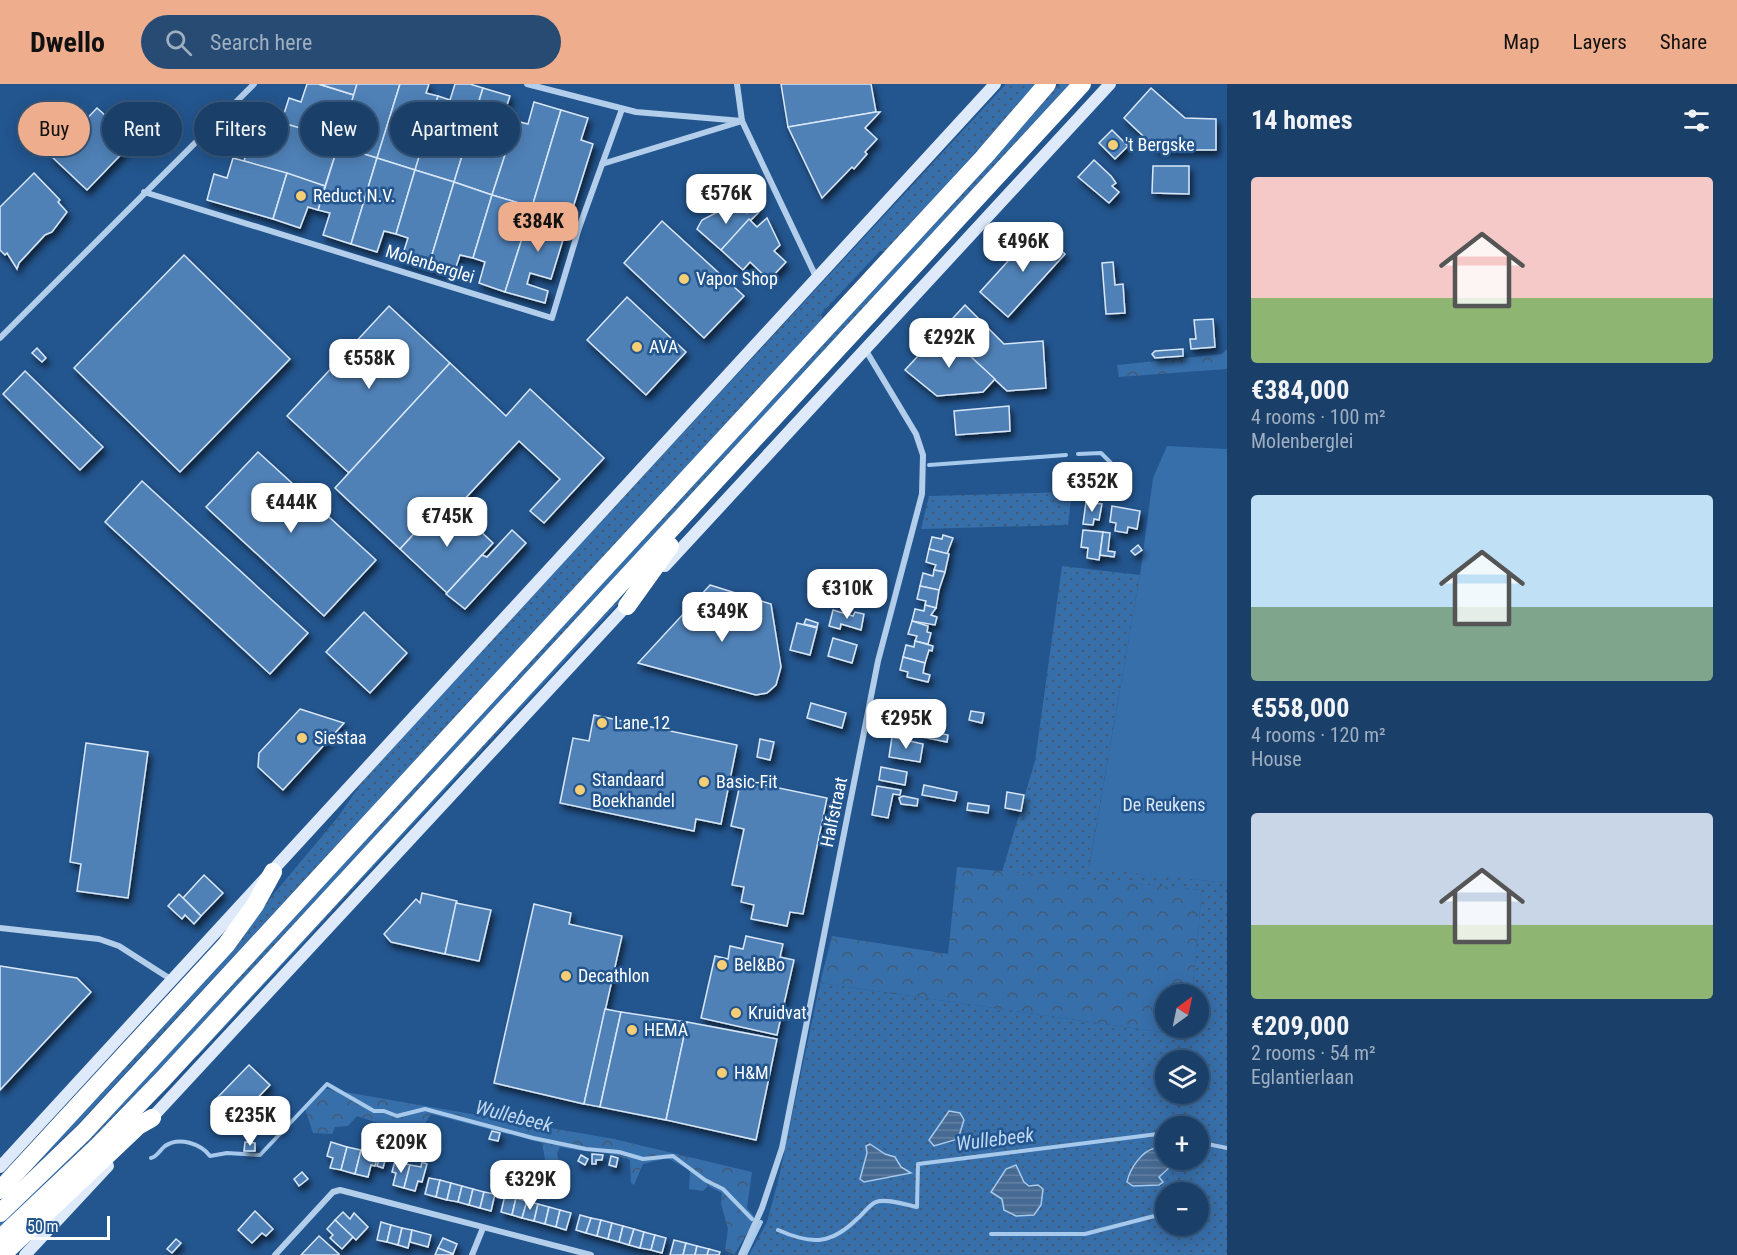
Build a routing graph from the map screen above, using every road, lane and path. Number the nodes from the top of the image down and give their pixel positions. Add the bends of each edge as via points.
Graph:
1 (254, 84) edge
2 (526, 84) edge
3 (737, 84) edge
4 (995, 84) edge
5 (1047, 84) edge
6 (1082, 84) edge
7 (1110, 84) edge
8 (622, 109) junction
9 (742, 121) junction
10 (602, 164) junction
11 (144, 192) junction
12 (817, 279) junction
13 (0, 338) edge
14 (864, 349) junction
15 (691, 507) junction
16 (627, 606) junction
17 (273, 872) junction
18 (0, 928) edge
19 (172, 980) junction
20 (152, 1118) junction
21 (0, 1167) edge
22 (0, 1190) edge
23 (0, 1213) edge
24 (483, 1228) junction
25 (0, 1239) edge
26 (2, 1255) edge
27 (25, 1255) edge
28 (275, 1255) edge
29 (472, 1255) edge
30 (591, 1255) edge
31 (741, 1255) edge

1 - 11 street
2 - 8 street
3 - 9 street
4 - 12 main road
5 - 23 highway via 139,1073
6 - 15 highway
7 - 14 main road
8 - 9 street
8 - 10 street, Molenberglei
9 - 10 street
9 - 12 street
10 - 11 street, Molenberglei via 552,318
11 - 13 street
12 - 17 main road
14 - 16 main road
14 - 31 street, Halfstraat via 916,434 922,454 922,494 878,660 782,1148
15 - 16 highway via 674,540
15 - 25 highway via 163,1079
16 - 20 main road
17 - 19 main road
17 - 22 highway via 226,945
18 - 19 street via 99,939 119,946
19 - 21 main road
20 - 26 highway via 138,1126
20 - 27 main road
24 - 28 street via 340,1191 333,1192
24 - 29 street
24 - 30 street

